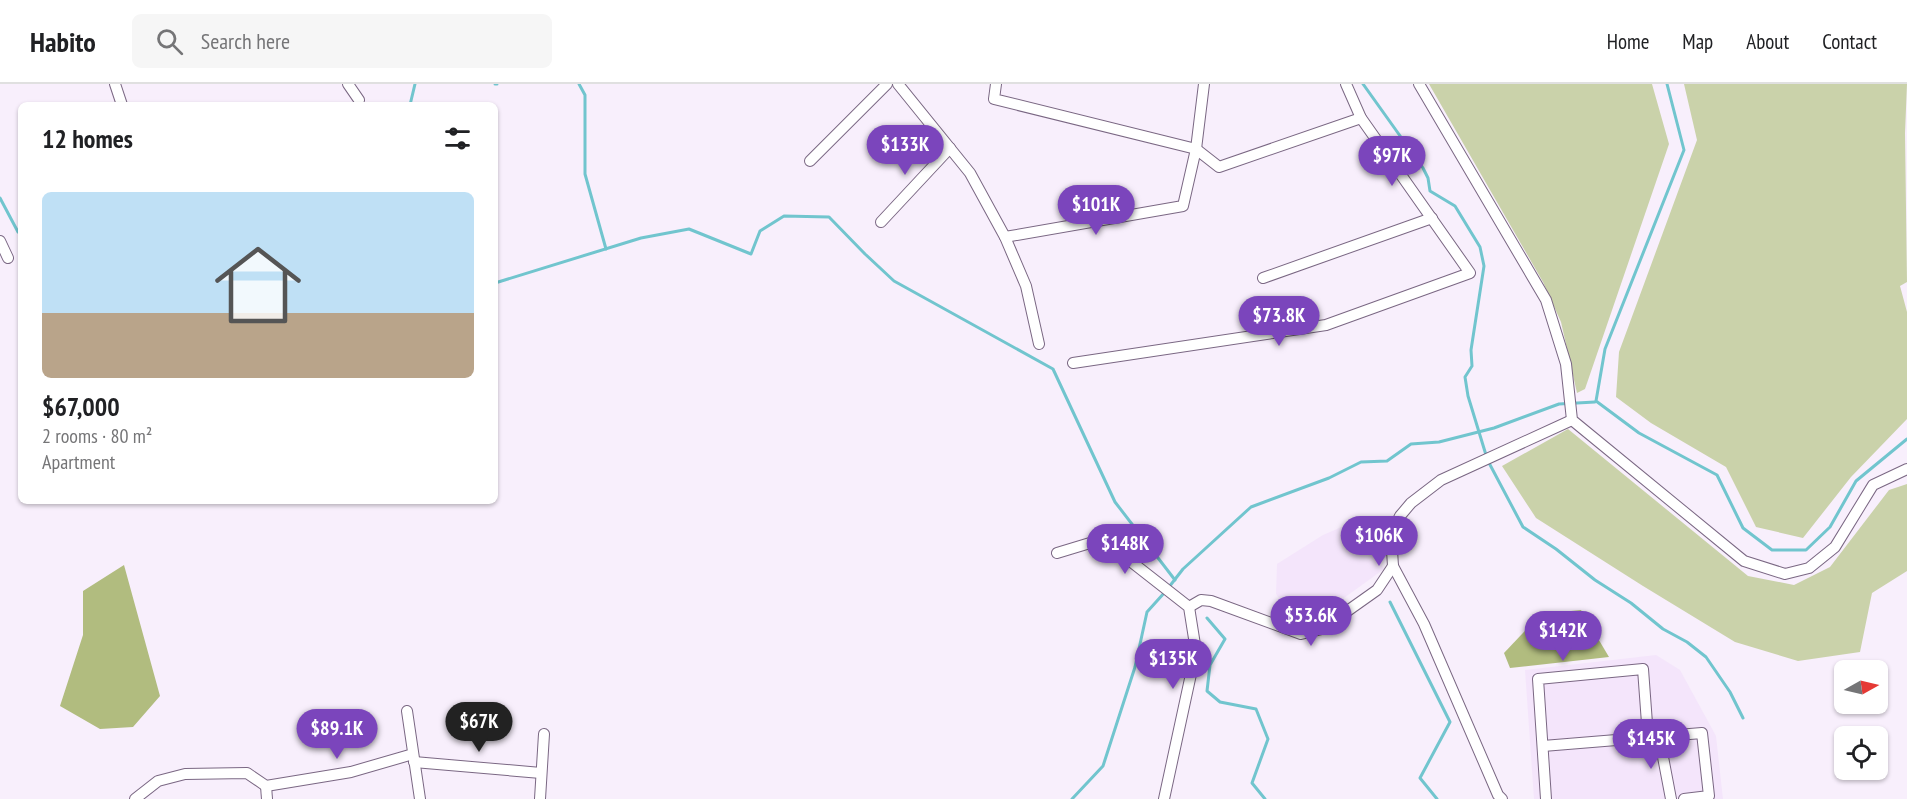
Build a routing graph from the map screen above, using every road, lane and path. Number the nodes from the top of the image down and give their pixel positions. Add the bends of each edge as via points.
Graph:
1 (116, 84) edge
2 (348, 84) edge
3 (887, 84) edge
4 (898, 84) edge
5 (996, 84) edge
6 (1204, 84) edge
7 (1346, 84) edge
8 (1419, 84) edge
9 (359, 100) dead end
10 (121, 102) edge
11 (1361, 117) junction
12 (950, 148) junction
13 (1196, 149) junction
14 (810, 161) dead end
15 (1432, 218) junction
16 (881, 222) dead end
17 (1005, 237) junction
18 (0, 242) edge
19 (8, 258) dead end
20 (1263, 278) dead end
21 (1039, 344) dead end
22 (1073, 363) dead end
23 (1572, 420) junction
24 (1907, 470) edge
25 (1057, 553) dead end
26 (1393, 566) junction
27 (1188, 607) junction
28 (407, 711) dead end
29 (544, 734) dead end
30 (1653, 736) junction
31 (1543, 746) junction
32 (414, 758) junction
33 (541, 773) junction
34 (266, 786) junction
35 (135, 799) edge
36 (267, 799) edge
37 (420, 799) edge
38 (540, 799) edge
39 (1164, 799) edge
40 (1502, 799) edge
41 (1546, 799) edge
42 (1671, 799) edge
43 (1684, 799) edge

1 - 10 street
2 - 9 street
3 - 14 street
4 - 12 street
5 - 13 street via 994,99
6 - 13 street
7 - 11 street
8 - 23 street via 1546,300 1566,364
11 - 13 street via 1219,167
11 - 15 street
12 - 16 street
12 - 17 street via 970,172
13 - 17 street via 1183,206
15 - 20 street
15 - 22 street via 1470,273 1326,325
17 - 21 street via 1026,286
18 - 19 street
23 - 24 street via 1744,561 1785,574 1809,568 1835,547 1873,485
23 - 26 street via 1441,480 1411,503 1391,535
25 - 27 street via 1090,543 1129,560
26 - 27 street via 1377,590 1322,629 1301,634 1211,602 1201,600
26 - 40 street via 1424,624
27 - 39 street via 1196,651
28 - 32 street
29 - 33 street
30 - 31 street
30 - 31 street via 1643,669 1538,679
30 - 42 street
30 - 43 street via 1702,733 1709,796
31 - 41 street
32 - 33 street
32 - 34 street
32 - 37 street
33 - 38 street
34 - 35 street via 247,773 185,774 158,781
34 - 36 street

